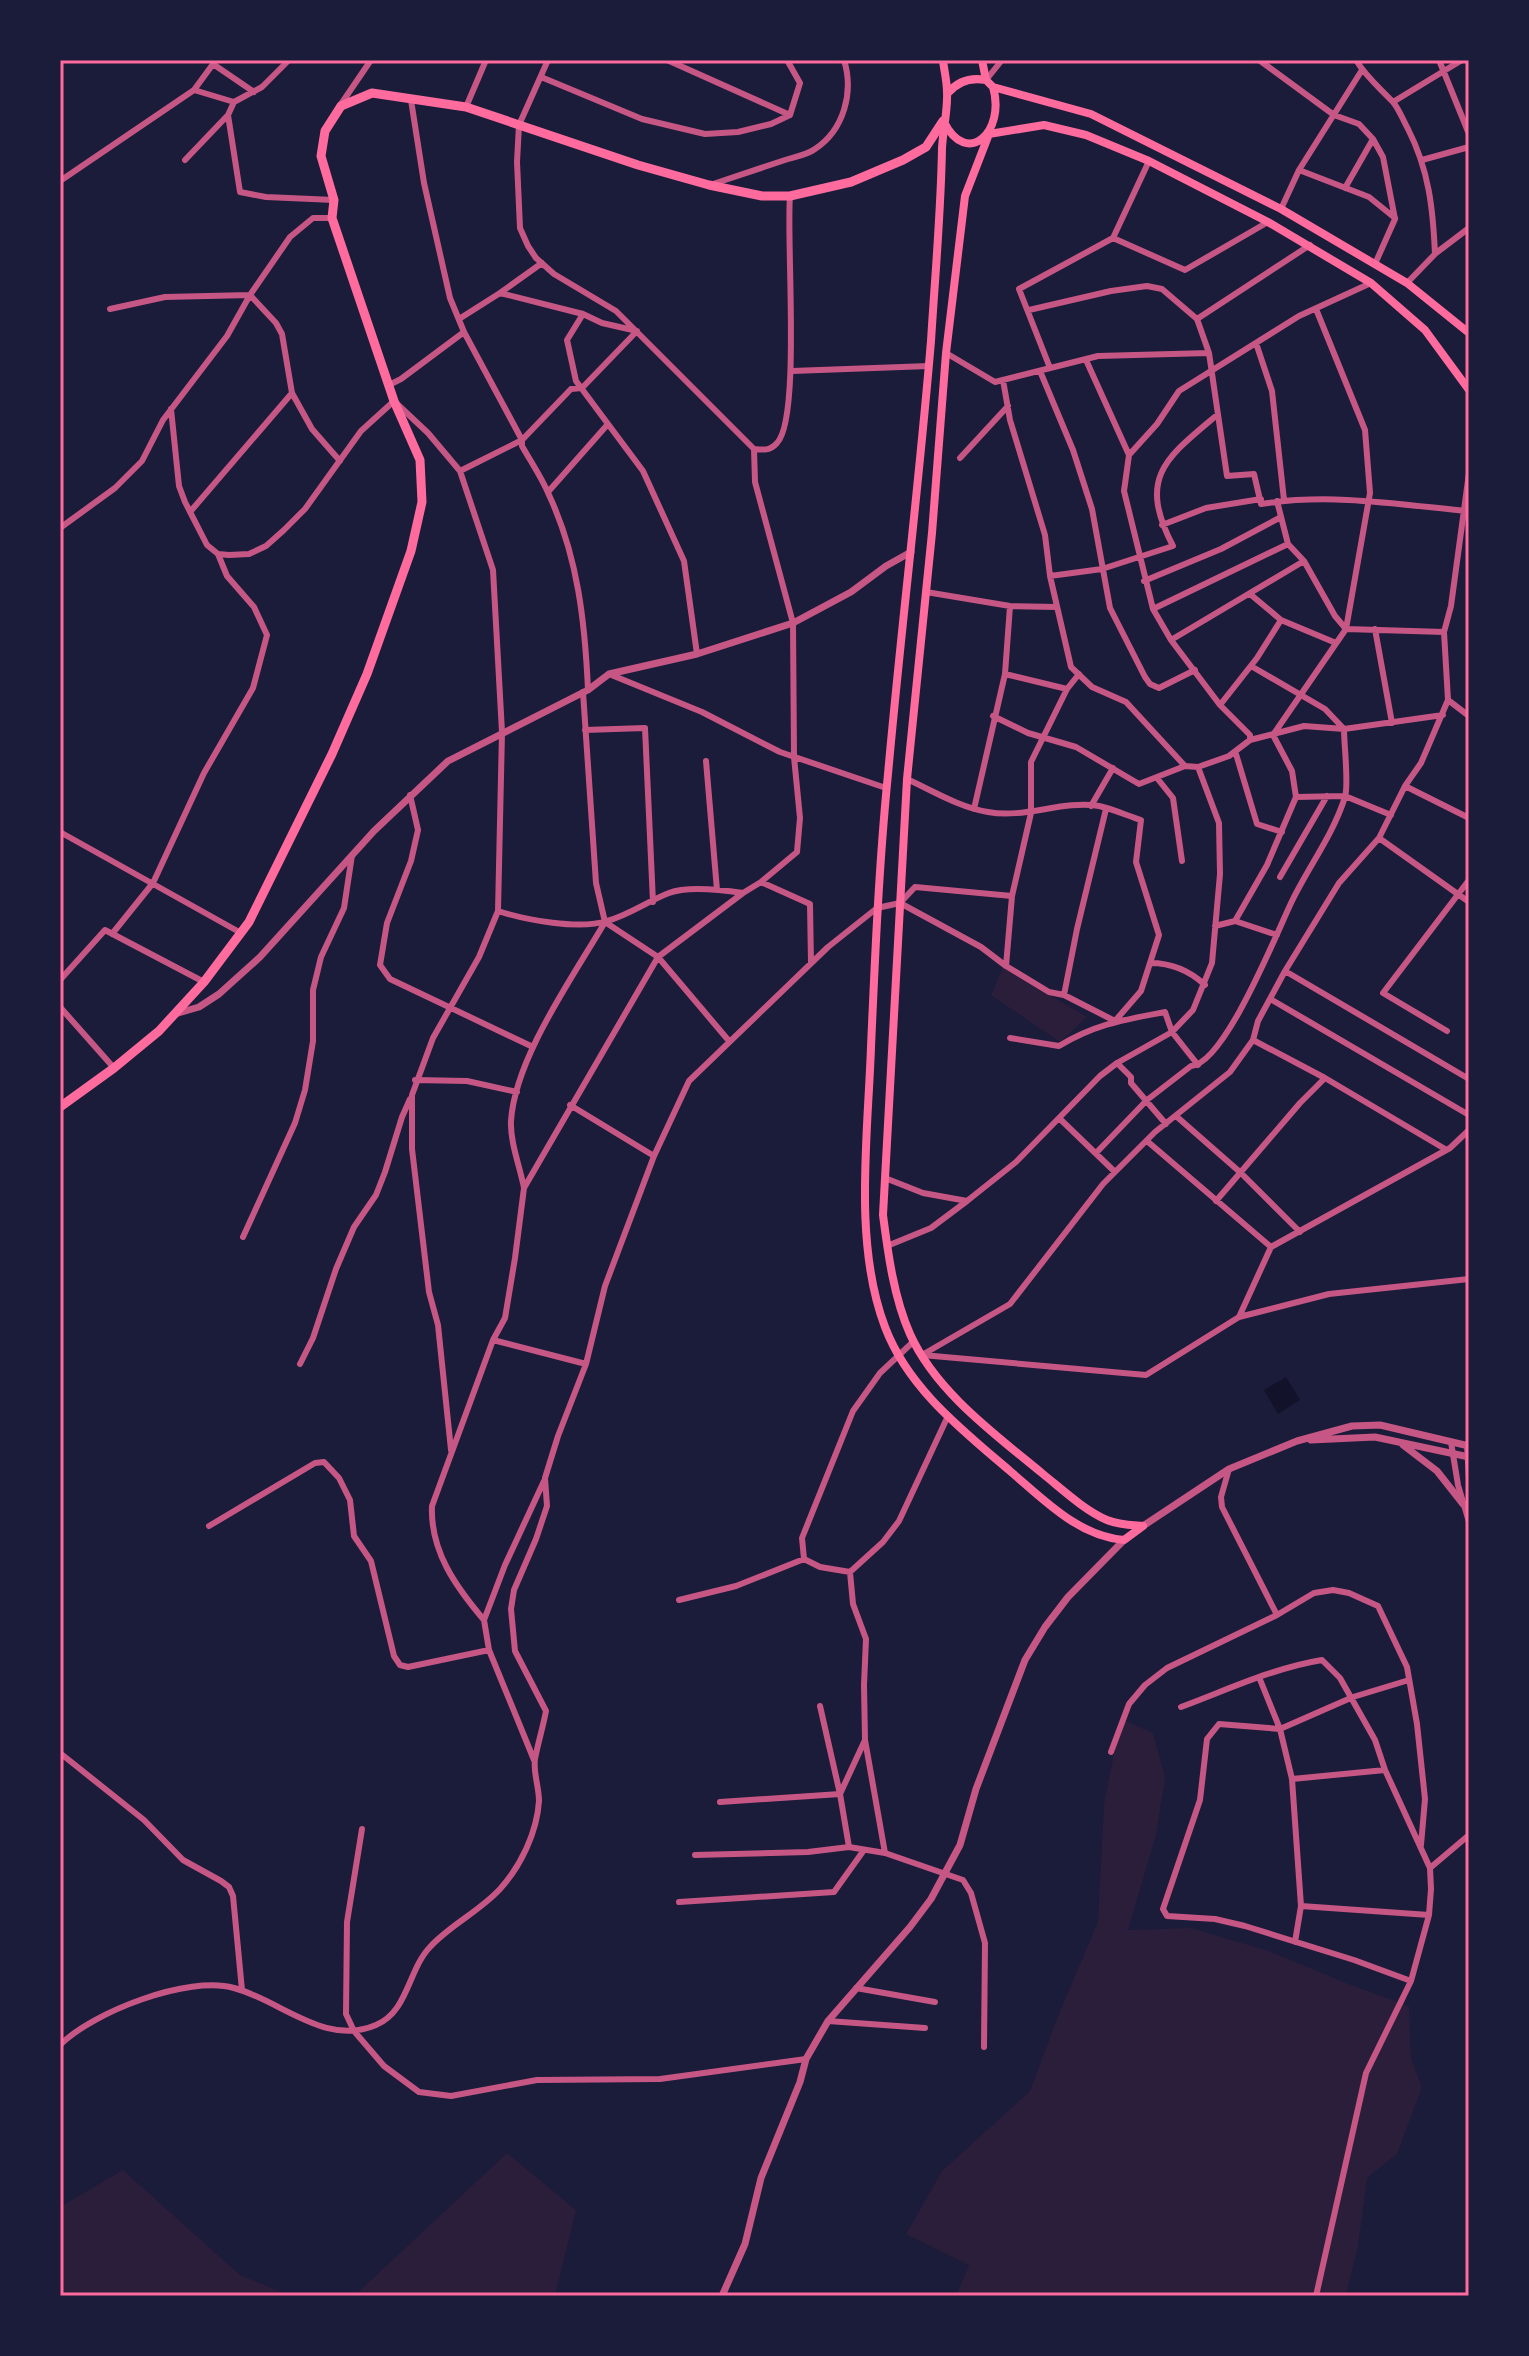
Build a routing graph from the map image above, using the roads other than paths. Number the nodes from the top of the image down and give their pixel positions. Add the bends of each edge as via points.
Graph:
1 (289, 60) edge
2 (371, 60) edge
3 (486, 60) edge
4 (548, 60) edge
5 (667, 60) edge
6 (787, 60) edge
7 (844, 60) edge
8 (943, 60) edge
9 (982, 60) edge
10 (1002, 60) edge
11 (1259, 60) edge
12 (1356, 60) edge
13 (1439, 60) edge
14 (1462, 60) edge
15 (214, 62) edge
16 (1362, 70) junction
17 (1444, 73) junction
18 (541, 77) junction
19 (986, 80) junction
20 (993, 87) junction
21 (194, 90) junction
22 (254, 92) junction
23 (948, 93) junction
24 (411, 100) junction
25 (234, 102) junction
26 (1393, 102) junction
27 (466, 107) junction
28 (335, 113) junction
29 (228, 115) junction
30 (790, 115) junction
31 (1334, 115) junction
32 (943, 121) junction
33 (519, 125) junction
34 (989, 134) junction
35 (1469, 134) edge
36 (1373, 139) junction
37 (1469, 147) edge
38 (185, 160) dead end
39 (1422, 160) junction
40 (1149, 161) junction
41 (1299, 170) junction
42 (62, 176) edge
43 (709, 185) junction
44 (1345, 188) junction
45 (790, 196) junction
46 (334, 200) junction
47 (1281, 209) junction
48 (332, 218) junction
49 (1395, 219) junction
50 (1268, 222) junction
51 (1469, 228) edge
52 (1113, 238) junction
53 (1310, 245) junction
54 (1435, 254) junction
55 (542, 263) junction
56 (1375, 264) junction
57 (1371, 283) junction
58 (1407, 283) junction
59 (500, 293) junction
60 (250, 295) junction
61 (110, 309) dead end
62 (1316, 309) junction
63 (1029, 310) junction
64 (583, 314) junction
65 (459, 319) junction
66 (1197, 319) junction
67 (637, 331) junction
68 (464, 332) junction
69 (1469, 333) edge
70 (1256, 343) junction
71 (946, 353) junction
72 (1209, 353) junction
73 (1086, 360) junction
74 (929, 366) junction
75 (1050, 368) junction
76 (1210, 370) junction
77 (792, 371) junction
78 (1040, 371) junction
79 (1003, 380) junction
80 (389, 385) junction
81 (582, 388) junction
82 (1469, 390) edge
83 (292, 393) junction
84 (394, 401) junction
85 (1008, 406) junction
86 (171, 409) junction
87 (1217, 415) junction
88 (608, 424) junction
89 (522, 440) junction
90 (754, 449) junction
91 (1129, 455) junction
92 (960, 458) dead end
93 (340, 461) junction
94 (460, 471) junction
95 (1469, 473) edge
96 (548, 492) junction
97 (1467, 496) edge
98 (1261, 499) junction
99 (1368, 500) junction
100 (1280, 501) junction
101 (1465, 511) junction
102 (190, 512) junction
103 (1281, 517) junction
104 (1162, 525) junction
105 (60, 528) edge
106 (1288, 544) junction
107 (911, 552) junction
108 (218, 554) junction
109 (1141, 558) junction
110 (1304, 561) junction
111 (1102, 569) junction
112 (1050, 576) junction
113 (1144, 581) junction
114 (926, 592) junction
115 (1250, 594) junction
116 (1010, 606) junction
117 (1057, 607) junction
118 (1153, 609) junction
119 (1281, 620) junction
120 (793, 623) junction
121 (1346, 629) junction
122 (1375, 629) junction
123 (1444, 632) junction
124 (1171, 640) junction
125 (1336, 643) junction
126 (697, 654) junction
127 (1251, 666) junction
128 (1195, 670) junction
129 (609, 674) junction
130 (1005, 674) junction
131 (1079, 674) junction
132 (1067, 689) junction
133 (586, 691) junction
134 (1301, 694) junction
135 (1448, 700) junction
136 (1220, 705) junction
137 (1443, 715) junction
138 (993, 716) junction
139 (1469, 716) edge
140 (1392, 723) junction
141 (1344, 729) junction
142 (585, 730) junction
143 (502, 732) junction
144 (1273, 735) junction
145 (1043, 738) junction
146 (1250, 740) junction
147 (1236, 754) junction
148 (794, 757) junction
149 (706, 761) dead end
150 (1185, 766) junction
151 (1198, 767) junction
152 (1113, 768) junction
153 (1157, 778) junction
154 (907, 779) junction
155 (1405, 786) junction
156 (886, 788) junction
157 (410, 795) junction
158 (1327, 796) junction
159 (1345, 796) junction
160 (1296, 797) junction
161 (1091, 806) junction
162 (974, 809) junction
163 (1106, 809) junction
164 (1031, 813) junction
165 (1391, 815) junction
166 (1468, 817) edge
167 (60, 832) edge
168 (1282, 832) junction
169 (1379, 838) junction
170 (352, 855) junction
171 (1182, 861) dead end
172 (1280, 877) dead end
173 (1469, 880) edge
174 (761, 882) junction
175 (153, 883) junction
176 (717, 890) junction
177 (743, 893) junction
178 (1459, 894) junction
179 (1012, 896) junction
180 (653, 902) junction
181 (1469, 902) edge
182 (900, 903) junction
183 (877, 908) junction
184 (498, 911) junction
185 (1235, 921) junction
186 (605, 922) junction
187 (1215, 926) junction
188 (241, 933) junction
189 (112, 934) junction
190 (1277, 935) junction
191 (658, 957) junction
192 (811, 963) junction
193 (1150, 963) junction
194 (1006, 966) junction
195 (1285, 971) junction
196 (60, 980) edge
197 (204, 982) junction
198 (1205, 985) junction
199 (1064, 995) junction
200 (1272, 1000) junction
201 (451, 1006) junction
202 (60, 1007) edge
203 (175, 1014) junction
204 (1115, 1021) junction
205 (1447, 1031) dead end
206 (1172, 1032) junction
207 (1010, 1038) dead end
208 (1253, 1040) junction
209 (729, 1041) junction
210 (533, 1047) junction
211 (1117, 1063) junction
212 (1198, 1065) junction
213 (114, 1068) junction
214 (1325, 1078) junction
215 (1469, 1079) edge
216 (415, 1080) junction
217 (517, 1092) junction
218 (412, 1095) junction
219 (1147, 1100) junction
220 (570, 1105) junction
221 (60, 1107) edge
222 (1469, 1115) edge
223 (1176, 1116) junction
224 (1059, 1118) junction
225 (1166, 1124) junction
226 (1469, 1130) edge
227 (1147, 1141) junction
228 (1445, 1149) junction
229 (1096, 1153) junction
230 (654, 1156) junction
231 (1115, 1172) junction
232 (1241, 1173) junction
233 (885, 1178) junction
234 (524, 1188) junction
235 (967, 1201) junction
236 (1216, 1201) junction
237 (1300, 1232) junction
238 (243, 1237) dead end
239 (887, 1246) junction
240 (1271, 1247) junction
241 (1469, 1279) edge
242 (1239, 1317) junction
243 (493, 1340) junction
244 (914, 1341) junction
245 (922, 1355) junction
246 (898, 1356) junction
247 (300, 1364) dead end
248 (586, 1364) junction
249 (948, 1416) junction
250 (1297, 1441) junction
251 (1398, 1442) junction
252 (1451, 1442) junction
253 (1468, 1446) edge
254 (451, 1450) junction
255 (1452, 1454) junction
256 (1468, 1457) edge
257 (1229, 1469) junction
258 (545, 1478) junction
259 (1469, 1478) edge
260 (1463, 1504) junction
261 (1469, 1522) edge
262 (209, 1526) dead end
263 (1143, 1526) junction
264 (1124, 1540) junction
265 (804, 1559) junction
266 (850, 1572) junction
267 (679, 1600) dead end
268 (1277, 1615) junction
269 (484, 1620) junction
270 (489, 1650) junction
271 (1259, 1677) junction
272 (1409, 1680) junction
273 (1353, 1697) junction
274 (820, 1706) dead end
275 (1181, 1707) dead end
276 (1280, 1729) junction
277 (865, 1740) junction
278 (1111, 1752) dead end
279 (60, 1753) edge
280 (68, 1760) junction
281 (535, 1761) junction
282 (60, 1764) edge
283 (1385, 1770) junction
284 (1292, 1779) junction
285 (840, 1794) junction
286 (720, 1802) dead end
287 (362, 1829) dead end
288 (1469, 1835) edge
289 (849, 1847) junction
290 (864, 1850) junction
291 (1420, 1850) junction
292 (885, 1853) junction
293 (695, 1855) dead end
294 (1430, 1868) junction
295 (944, 1875) junction
296 (679, 1902) dead end
297 (1301, 1906) junction
298 (1429, 1915) junction
299 (1295, 1942) junction
300 (1411, 1981) junction
301 (855, 1988) junction
302 (242, 1990) junction
303 (935, 2002) dead end
304 (828, 2021) junction
305 (925, 2028) dead end
306 (354, 2031) junction
307 (60, 2045) edge
308 (984, 2047) dead end
309 (806, 2059) junction
310 (722, 2296) edge
311 (1316, 2296) edge

1 - 22 street
2 - 28 street
3 - 27 street
4 - 18 street
5 - 30 street
6 - 30 street via 800,83
7 - 43 street via 848,98 842,117 814,150
8 - 23 main road
9 - 19 main road
10 - 19 street
11 - 31 street
12 - 16 street
13 - 17 street
14 - 17 street
15 - 21 street
15 - 22 street
16 - 26 street
16 - 31 street
17 - 26 street
17 - 35 street
18 - 30 street via 642,119 705,134 738,132
18 - 33 street
19 - 20 main road
19 - 23 main road via 962,81
20 - 34 main road via 998,102
20 - 47 main road via 1091,114
21 - 25 street
21 - 42 street
22 - 25 street
23 - 32 main road
24 - 27 main road
24 - 28 main road via 372,93
24 - 65 street via 424,183
25 - 29 street
26 - 39 street
27 - 33 main road
28 - 46 main road via 321,156
29 - 38 street
29 - 46 street via 240,192
31 - 36 street via 1359,124
31 - 41 street
32 - 34 main road via 961,143
32 - 45 main road via 926,147 903,160 851,182
32 - 74 main road
33 - 43 main road
33 - 55 street via 520,228
34 - 40 main road via 1044,125 1086,135
34 - 71 main road via 965,196
36 - 44 street
36 - 49 street via 1383,157
37 - 39 street
39 - 54 street via 1433,208
40 - 50 main road
40 - 52 street
41 - 44 street
41 - 47 street
43 - 45 main road
44 - 49 street via 1369,197
45 - 77 street
46 - 48 main road
47 - 56 main road
48 - 60 street via 313,218 300,227
48 - 80 main road
49 - 56 street
50 - 52 street via 1185,270
50 - 53 main road
51 - 54 street
52 - 63 street via 1019,289
53 - 57 main road
53 - 66 street
54 - 58 street
55 - 59 street
55 - 67 street via 616,311
56 - 58 main road
57 - 62 street
57 - 82 main road via 1425,330
58 - 69 main road
59 - 64 street
59 - 65 street
60 - 61 street via 165,297
60 - 83 street via 282,334
60 - 86 street via 227,336
62 - 70 street
62 - 99 street via 1365,430
63 - 66 street via 1147,286 1162,289
63 - 75 street
64 - 67 street
64 - 81 street via 567,340
65 - 68 street
66 - 72 street
67 - 81 street
67 - 90 street
68 - 80 street
68 - 89 street
70 - 76 street
70 - 100 street via 1272,391
71 - 79 street via 995,382
71 - 114 main road
72 - 73 street
72 - 76 street
73 - 75 street
73 - 91 street
74 - 77 street
74 - 107 main road
75 - 78 street
76 - 87 street
76 - 91 street via 1179,391
77 - 90 street via 784,431 766,450
78 - 79 street
78 - 111 street via 1092,509
79 - 85 street
80 - 84 main road
81 - 88 street
81 - 89 street via 571,389
83 - 93 street via 312,429
83 - 102 street
84 - 93 street via 361,431
84 - 94 street
84 - 188 main road via 420,460 422,502 411,551 332,754
85 - 92 street
85 - 112 street via 1045,535
86 - 102 street via 179,486
86 - 105 street via 142,461
87 - 98 street via 1227,476 1254,474
87 - 104 street via 1168,458 1159,478
88 - 96 street
88 - 126 street via 643,471 684,561
89 - 94 street
89 - 96 street
90 - 120 street via 755,482
91 - 109 street via 1124,491
93 - 108 street via 305,509 266,546 249,554
94 - 143 street via 493,570
95 - 97 street
96 - 133 street via 580,592
97 - 101 street
98 - 100 street via 1261,504
98 - 104 street via 1206,508
99 - 100 street
99 - 101 street
99 - 121 street
100 - 103 street
101 - 123 street
102 - 108 street via 207,545
103 - 106 street
103 - 113 street
104 - 109 street via 1173,546
106 - 110 street
106 - 118 street
107 - 120 street
107 - 156 main road
108 - 175 street via 267,635 253,688 204,773
109 - 111 street
109 - 113 street
110 - 115 street
110 - 121 street
111 - 112 street
111 - 128 street via 1110,608 1150,684 1159,688
112 - 117 street
113 - 118 street
114 - 116 street
114 - 154 main road
115 - 119 street
115 - 124 street
116 - 117 street
116 - 130 street
117 - 131 street via 1071,667
118 - 124 street
119 - 125 street
119 - 127 street
120 - 126 street
120 - 148 street
121 - 122 street
121 - 125 street
122 - 123 street
122 - 140 street
123 - 135 street
124 - 128 street
125 - 134 street
126 - 129 street
127 - 134 street
127 - 136 street
128 - 136 street
129 - 133 street
129 - 148 street
130 - 132 street
130 - 138 street
131 - 132 street
131 - 150 street via 1092,687 1126,702
132 - 145 street
133 - 142 street
133 - 143 street
134 - 141 street
134 - 144 street
135 - 137 street
135 - 139 street
136 - 146 street
137 - 140 street
137 - 155 street
138 - 145 street
138 - 162 street
140 - 141 street
141 - 144 street via 1304,726
141 - 159 street
142 - 180 street via 645,728
142 - 186 street via 596,883
143 - 157 street via 448,761
143 - 184 street
144 - 146 street
144 - 160 street via 1292,771
145 - 152 street via 1076,747
145 - 164 street via 1031,762
146 - 147 street
147 - 151 street
147 - 168 street via 1257,824
148 - 156 street
148 - 174 street via 800,818 797,852
149 - 176 street
150 - 151 street
150 - 153 street
151 - 187 street via 1219,823
152 - 153 street via 1139,784
152 - 161 street
153 - 171 street via 1173,798
154 - 162 street
154 - 182 main road
155 - 165 street
155 - 166 street
156 - 183 main road
157 - 170 street
157 - 201 street via 418,830 387,923 380,965 390,979
158 - 159 street
158 - 160 street
158 - 172 street
159 - 165 street
159 - 190 street via 1329,839
160 - 168 street
161 - 163 street
161 - 164 street
162 - 164 street
163 - 193 street via 1141,820 1136,862 1159,935
163 - 199 street
164 - 179 street
165 - 169 street
167 - 175 street
168 - 185 street
169 - 178 street
169 - 195 street via 1339,883
170 - 203 street via 260,957 219,994
170 - 238 street via 344,908 321,957 313,990 313,1041 305,1090
173 - 178 street
174 - 177 street
174 - 192 street via 810,904
175 - 188 street
175 - 189 street
176 - 177 street
176 - 180 street via 671,892
177 - 191 street
178 - 181 street
178 - 205 street via 1383,993
179 - 182 street via 915,887
179 - 194 street
180 - 186 street
182 - 183 street
182 - 194 street
182 - 233 main road
183 - 192 street
183 - 246 main road via 867,1243 884,1324
184 - 186 street via 558,923
184 - 201 street
185 - 187 street
185 - 190 street
186 - 191 street
186 - 210 street
187 - 198 street
188 - 197 main road
189 - 196 street via 105,930
189 - 197 street
190 - 212 street via 1230,1029
191 - 209 street
191 - 220 street
192 - 209 street
193 - 198 street via 1193,974
193 - 204 street via 1141,991
194 - 199 street via 1049,992
195 - 200 street
195 - 215 street
197 - 203 main road
198 - 206 street via 1193,1010
199 - 204 street
200 - 208 street
200 - 222 street
201 - 210 street
201 - 216 street
202 - 213 street
203 - 213 main road
204 - 206 street via 1165,1012
204 - 207 street via 1059,1046
206 - 211 street
206 - 212 street
208 - 214 street
208 - 223 street via 1230,1072
209 - 230 street via 689,1081
210 - 217 street
211 - 219 street
211 - 224 street
212 - 219 street
213 - 221 main road
214 - 228 street
214 - 232 street
216 - 217 street via 467,1081
216 - 218 street
217 - 234 street via 511,1123
218 - 247 street via 376,1195 354,1227
218 - 254 street via 412,1149
219 - 225 street
219 - 229 street
220 - 230 street
220 - 234 street
223 - 225 street
223 - 232 street
224 - 229 street
224 - 235 street
225 - 227 street
226 - 228 street
227 - 231 street
227 - 236 street
228 - 237 street
229 - 231 street
230 - 248 street via 605,1286
231 - 245 street via 1010,1304
232 - 236 street
232 - 237 street
233 - 235 street via 923,1193
233 - 239 main road
234 - 243 street via 505,1318
235 - 239 street via 931,1228
236 - 240 street
237 - 240 street
239 - 244 main road
240 - 242 street
241 - 242 street via 1329,1294
242 - 245 street via 1146,1375
243 - 248 street
243 - 254 street
244 - 245 main road
244 - 246 street
245 - 263 main road via 964,1405 1061,1489 1109,1521
246 - 249 main road
246 - 265 street via 853,1411 802,1538
248 - 258 street
249 - 264 main road via 1065,1517 1092,1534
249 - 266 street via 899,1521
250 - 251 street via 1375,1437
250 - 252 street via 1352,1426 1380,1425
250 - 257 street
251 - 255 street
251 - 260 street via 1437,1471
252 - 253 street
252 - 255 street
253 - 256 street
254 - 269 street via 431,1525 451,1575
255 - 256 street
255 - 260 street
256 - 259 street
257 - 263 street
257 - 268 street via 1222,1507
258 - 269 street
258 - 281 street via 547,1506 511,1609 515,1651 546,1711
260 - 261 street
262 - 270 street via 324,1462 350,1500 354,1536 371,1561 400,1665
263 - 264 main road
264 - 295 street via 1068,1597 1025,1660 960,1845
265 - 266 street
265 - 267 street via 736,1586
266 - 277 street via 853,1604 866,1639
268 - 272 street via 1314,1593 1333,1590 1378,1606
268 - 278 street via 1167,1668 1145,1685 1129,1704
269 - 270 street
270 - 281 street
271 - 273 street via 1322,1660
271 - 275 street
271 - 276 street
272 - 273 street
272 - 291 street via 1425,1799
273 - 276 street
273 - 283 street
274 - 285 street
276 - 284 street
276 - 299 street via 1219,1724 1207,1739 1200,1800 1163,1909 1167,1916 1215,1919
277 - 285 street
277 - 292 street
279 - 280 street
280 - 282 street
280 - 302 street via 144,1820 183,1860 229,1887
281 - 306 street via 536,1821 514,1870 498,1891 429,1947 391,2014 379,2025
283 - 284 street
283 - 291 street
284 - 297 street
285 - 286 street
285 - 289 street
287 - 306 street via 347,1922 346,2014
288 - 294 street
289 - 290 street
289 - 293 street
290 - 292 street
290 - 296 street via 834,1892
291 - 294 street
292 - 295 street
294 - 298 street
295 - 301 street via 910,1927
295 - 308 street via 963,1880 971,1893 985,1943
297 - 298 street
297 - 299 street
298 - 300 street
299 - 300 street
300 - 311 street via 1366,2073
301 - 303 street
301 - 304 street
302 - 306 street via 306,2021
302 - 307 street via 209,1986 149,1996 102,2017
304 - 305 street
304 - 309 street
306 - 309 street via 384,2066 419,2092 451,2096 537,2080 660,2079
309 - 310 street via 761,2178 745,2244

